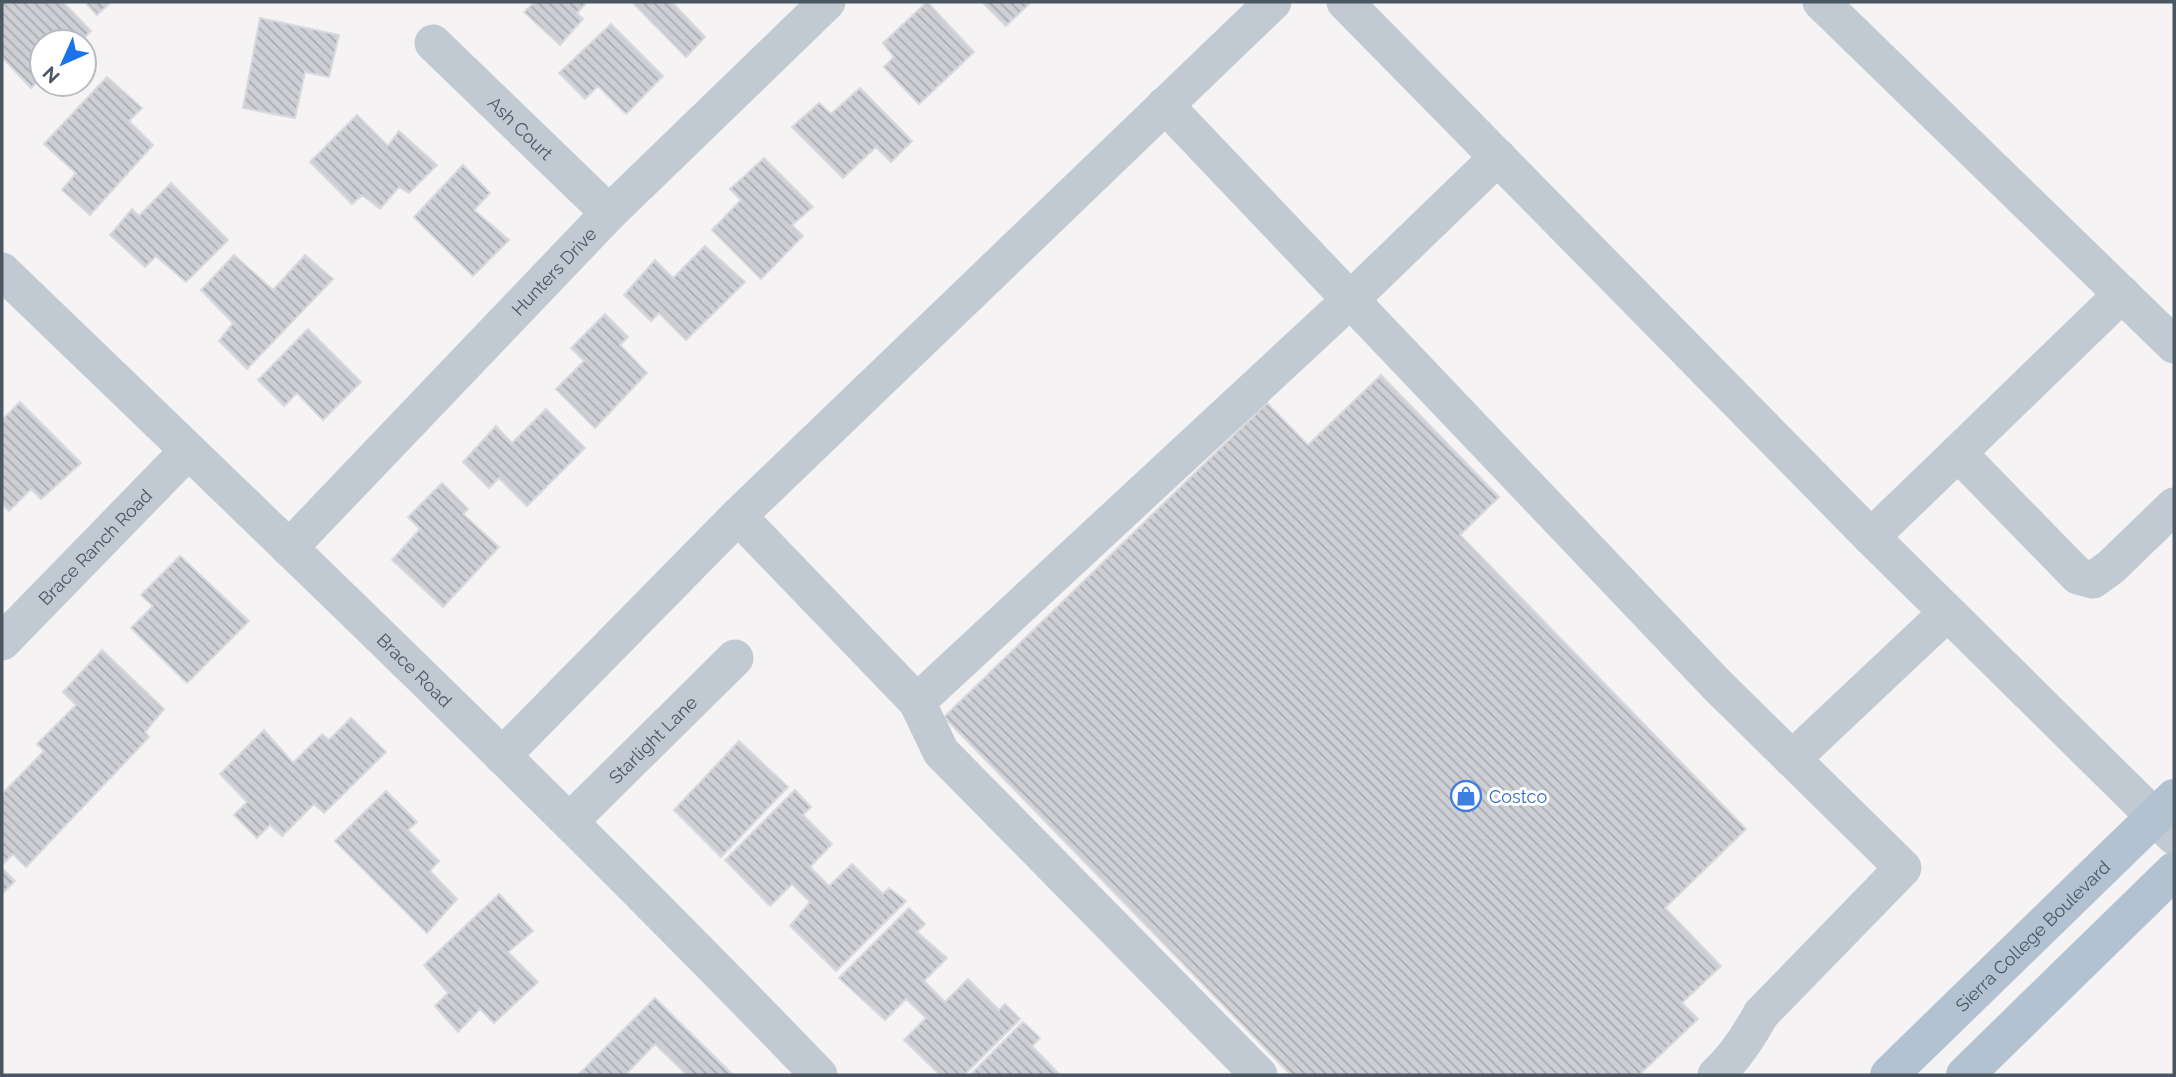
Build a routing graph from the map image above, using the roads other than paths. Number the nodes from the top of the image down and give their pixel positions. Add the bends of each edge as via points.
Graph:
1 (827, 2) edge
2 (1273, 2) edge
3 (1345, 2) edge
4 (1821, 2) edge
5 (433, 43) dead end
6 (1165, 105) junction
7 (1498, 157) junction
8 (609, 214) junction
9 (2, 271) edge
10 (2122, 295) junction
11 (1350, 300) junction
12 (2174, 345) edge
13 (188, 451) junction
14 (1958, 453) junction
15 (2174, 506) edge
16 (738, 516) junction
17 (1871, 537) junction
18 (289, 548) junction
19 (1947, 612) junction
20 (2, 642) edge
21 (735, 658) dead end
22 (916, 702) junction
23 (502, 756) junction
24 (1792, 759) junction
25 (2168, 817) edge
26 (570, 821) junction
27 (2174, 871) edge
28 (819, 1075) edge
29 (1259, 1075) edge
30 (1716, 1075) edge
31 (1889, 1075) edge
32 (1965, 1075) edge

1 - 8 street, Hunters Drive
2 - 6 street
3 - 7 street
4 - 10 street
5 - 8 street, Ash Court
6 - 11 street
6 - 16 street
7 - 11 street
7 - 17 street
8 - 18 street, Hunters Drive
9 - 13 street, Brace Road
10 - 12 street
10 - 14 street
11 - 22 street
11 - 24 street
13 - 18 street, Brace Road
13 - 20 street, Brace Ranch Road
14 - 15 street via 2078,576 2093,580
14 - 17 street
16 - 22 street
16 - 23 street
17 - 19 street
18 - 23 street, Brace Road
19 - 24 street
19 - 25 street
21 - 26 street, Starlight Lane
22 - 29 street via 942,752
23 - 26 street, Brace Road
24 - 30 street via 1903,868 1761,1014 1751,1034
25 - 31 main road, Sierra College Boulevard
26 - 28 street, Brace Road
27 - 32 main road

